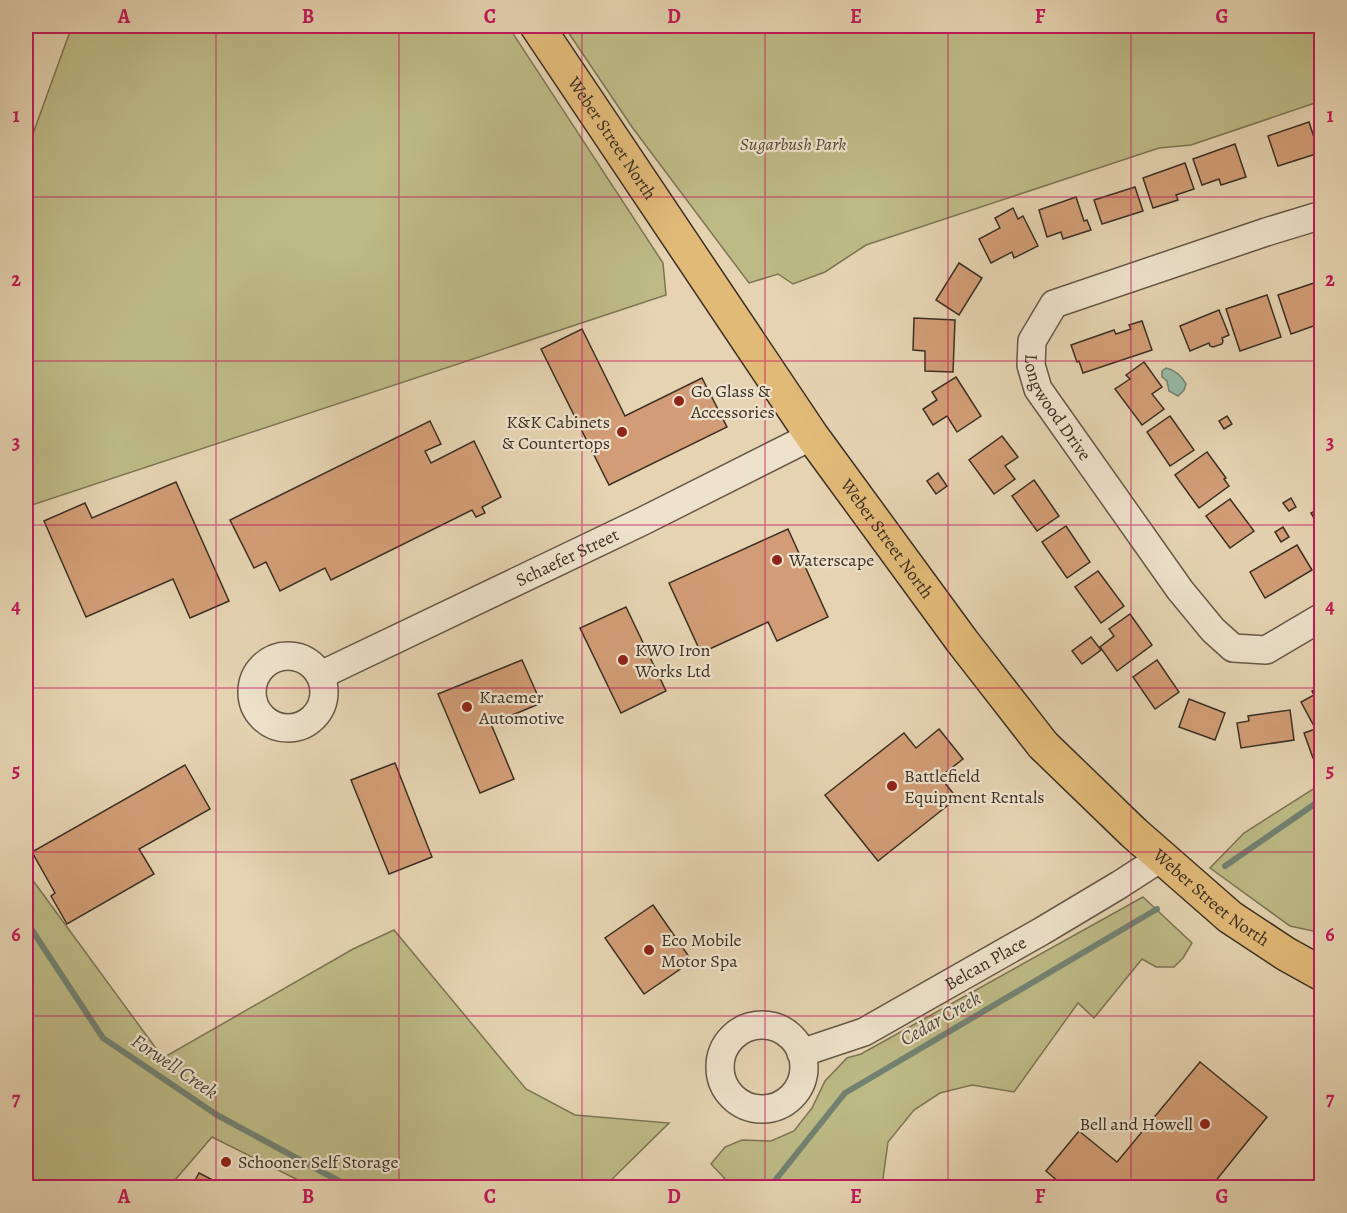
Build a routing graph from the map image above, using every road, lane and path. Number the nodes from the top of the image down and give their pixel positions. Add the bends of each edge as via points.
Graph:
1 (537, 26) edge
2 (1322, 215) edge
3 (812, 436) junction
4 (1322, 618) edge
5 (321, 675) dead end
6 (1160, 856) junction
7 (1322, 974) edge
8 (801, 1053) dead end

1 - 3 main road, Weber Street North
2 - 4 street, Longwood Drive via 1054,304 1032,341 1031,365 1038,388 1179,590 1233,648 1266,650
3 - 5 street, Schaefer Street
3 - 6 main road, Weber Street North via 1043,744
6 - 7 main road, Weber Street North via 1230,917
6 - 8 street, Belcan Place via 1061,920 864,1032

